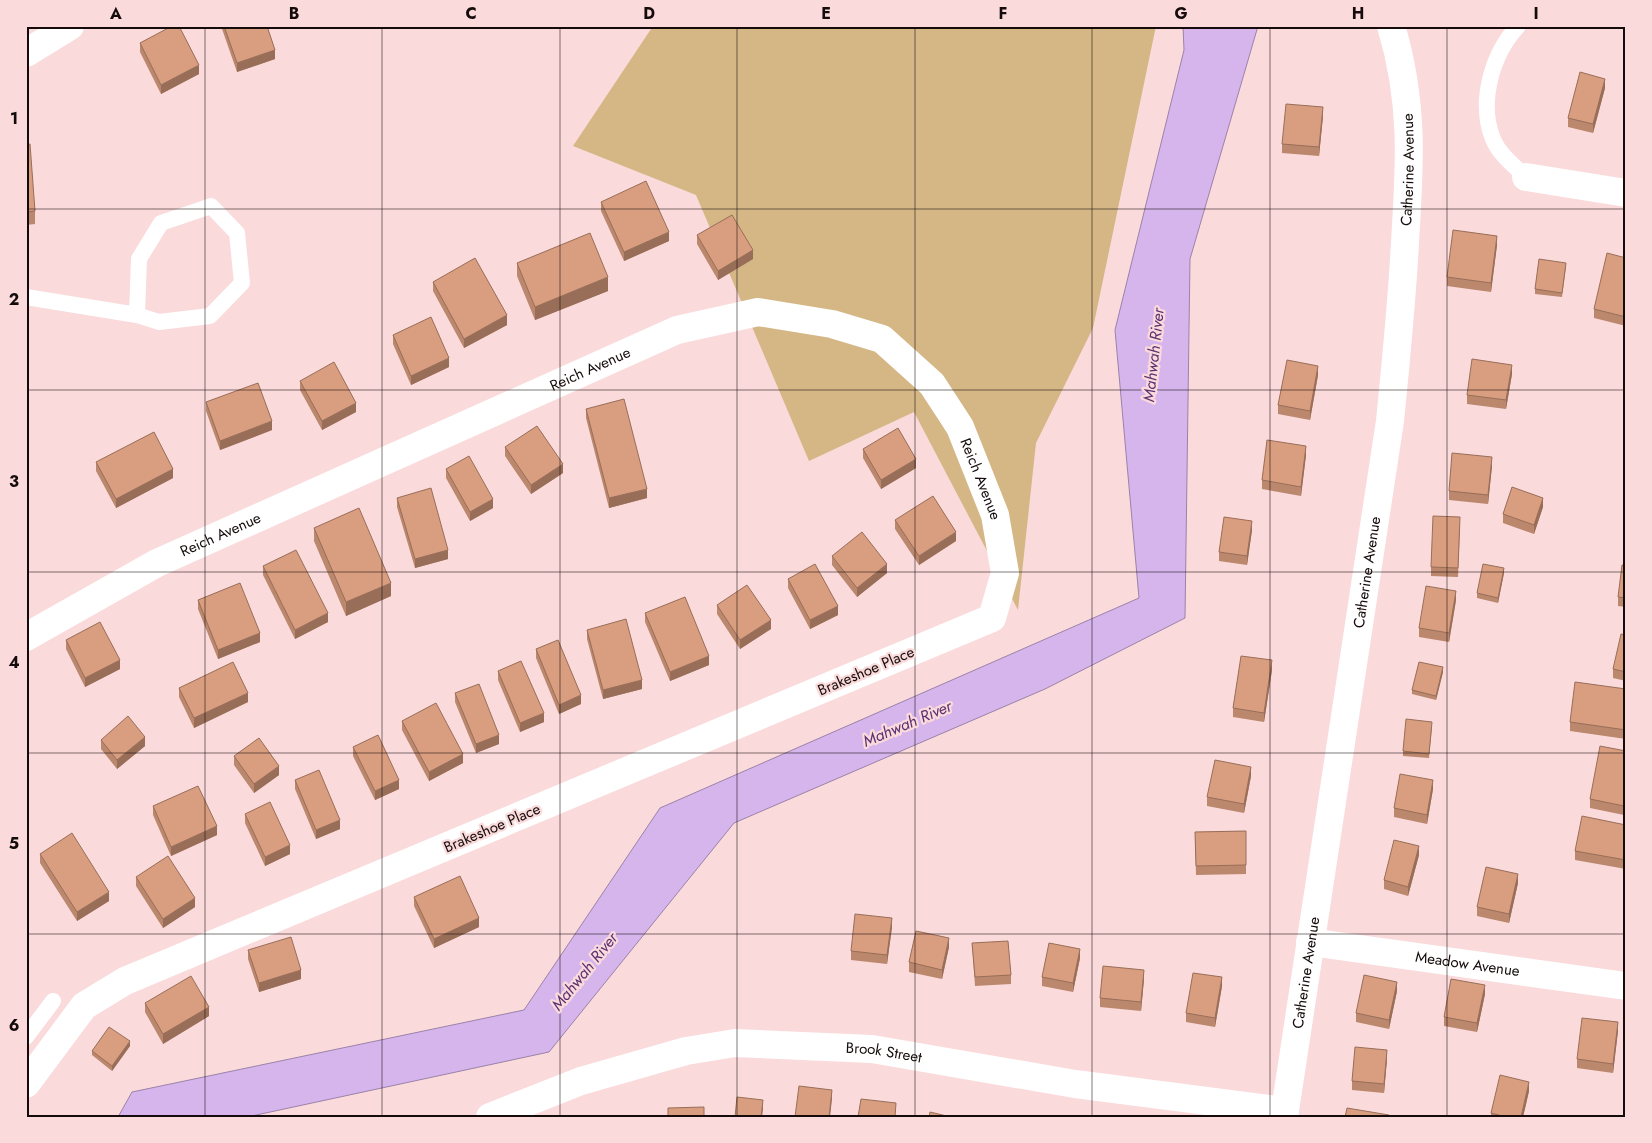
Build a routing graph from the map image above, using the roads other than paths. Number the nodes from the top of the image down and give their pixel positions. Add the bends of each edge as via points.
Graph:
1 (70, 26) edge
2 (1391, 26) edge
3 (1518, 26) edge
4 (26, 54) edge
5 (1526, 177) joint
6 (1626, 193) edge
7 (26, 297) edge
8 (137, 315) junction
9 (992, 618) joint
10 (26, 637) edge
11 (1310, 942) junction
12 (1626, 986) edge
13 (53, 1001) dead end
14 (26, 1037) edge
15 (28, 1078) edge
16 (1284, 1114) edge
17 (490, 1117) edge

1 - 4 street
2 - 11 street, Catherine Avenue via 1408,108 1411,157 1401,314 1390,421
3 - 5 lane via 1506,38 1496,58 1487,112 1493,140 1509,162
5 - 6 street
7 - 8 lane
8 - 8 lane via 159,322 210,316 242,283 237,234 211,206 161,223 138,259
9 - 10 street, Reich Avenue via 1005,573 995,515 960,427 932,384 882,339 832,324 758,312 678,330 157,563
9 - 15 street, Brakeshoe Place via 125,981 84,1006
11 - 12 street, Meadow Avenue
11 - 16 street, Catherine Avenue
13 - 14 lane
16 - 17 street, Brook Street via 1075,1084 872,1049 734,1043 686,1051 581,1082

